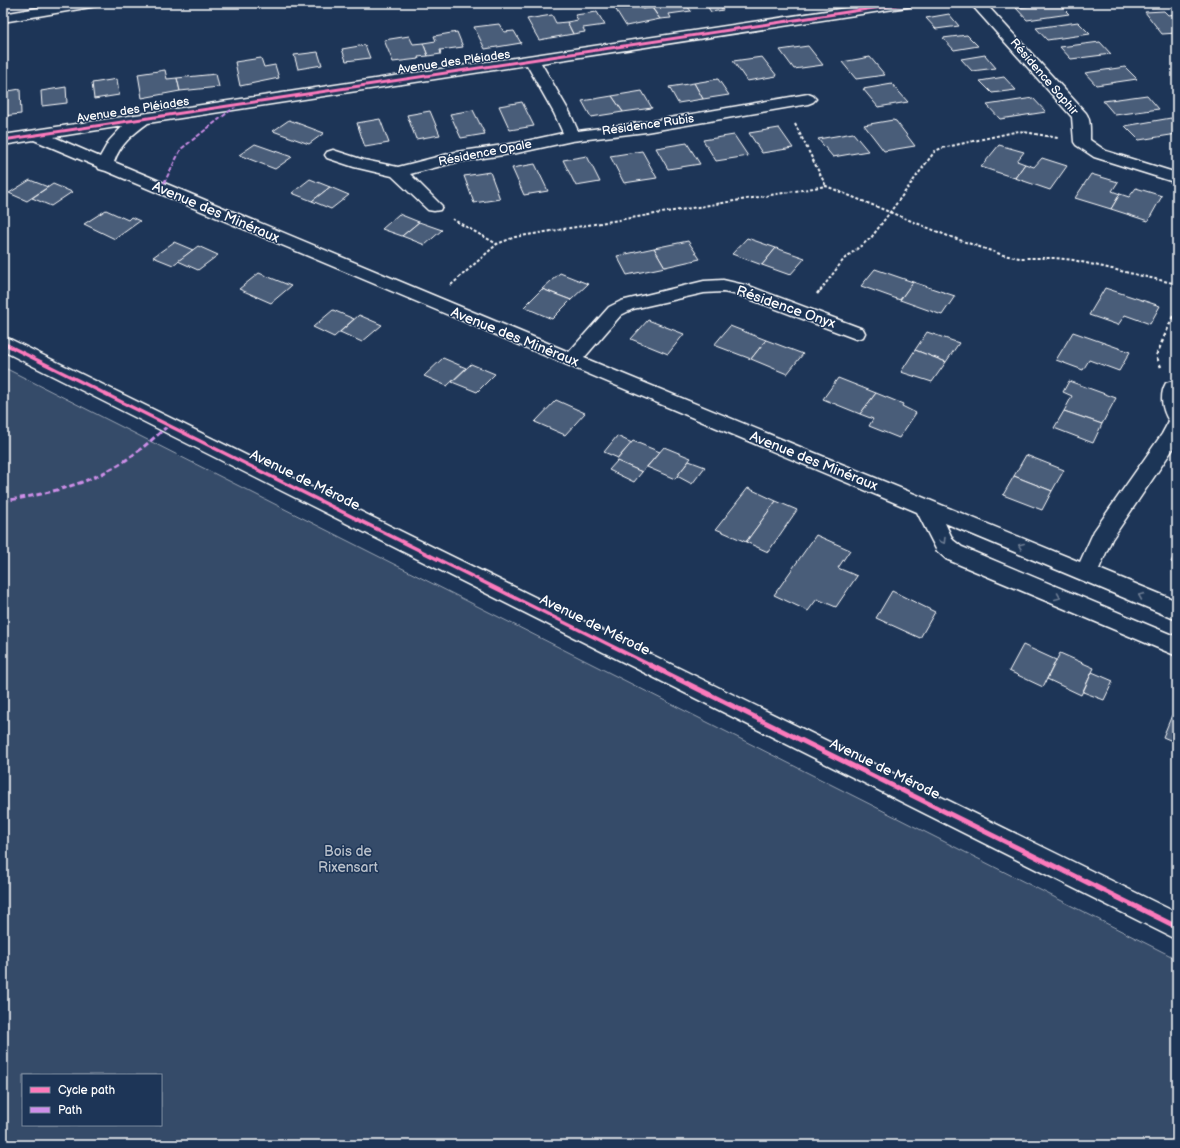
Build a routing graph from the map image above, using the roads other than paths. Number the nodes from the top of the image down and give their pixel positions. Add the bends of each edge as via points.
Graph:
1 (91, 3) edge
2 (907, 3) edge
3 (977, 3) edge
4 (3, 18) edge
5 (532, 61) junction
6 (808, 99) dead end
7 (144, 118) junction
8 (35, 135) junction
9 (572, 136) junction
10 (3, 140) edge
11 (333, 155) dead end
12 (105, 166) junction
13 (398, 172) junction
14 (1177, 178) edge
15 (434, 206) road end
16 (856, 332) dead end
17 (3, 343) edge
18 (572, 360) junction
19 (1173, 388) road end
20 (1177, 418) edge
21 (1177, 425) edge
22 (925, 506) junction
23 (1086, 573) junction
24 (1177, 611) edge
25 (1177, 647) edge
26 (1177, 927) edge

1 - 4 street
2 - 5 street, Avenue des Pléiades
3 - 14 street, Résidence Saphir via 1080,116 1082,142 1100,154
5 - 7 street, Avenue des Pléiades
5 - 9 street
6 - 9 street, Résidence Rubis via 646,127
7 - 8 street, Avenue des Pléiades
7 - 12 street via 116,141
8 - 10 street, Avenue des Pléiades
8 - 12 street, Avenue des Minéraux
9 - 13 street, Résidence Opale via 517,148 456,157
11 - 13 street, Résidence Opale
12 - 18 street, Avenue des Minéraux
13 - 15 street
16 - 18 street, Résidence Onyx via 743,290 723,286 704,287 627,305 615,311
17 - 26 street, Avenue de Mérode
18 - 22 street, Avenue des Minéraux
19 - 20 street via 1171,400
21 - 23 street via 1102,536
23 -> 22 street, Avenue des Minéraux
22 -> 25 street via 945,545 954,553
24 -> 23 street, Avenue des Minéraux

